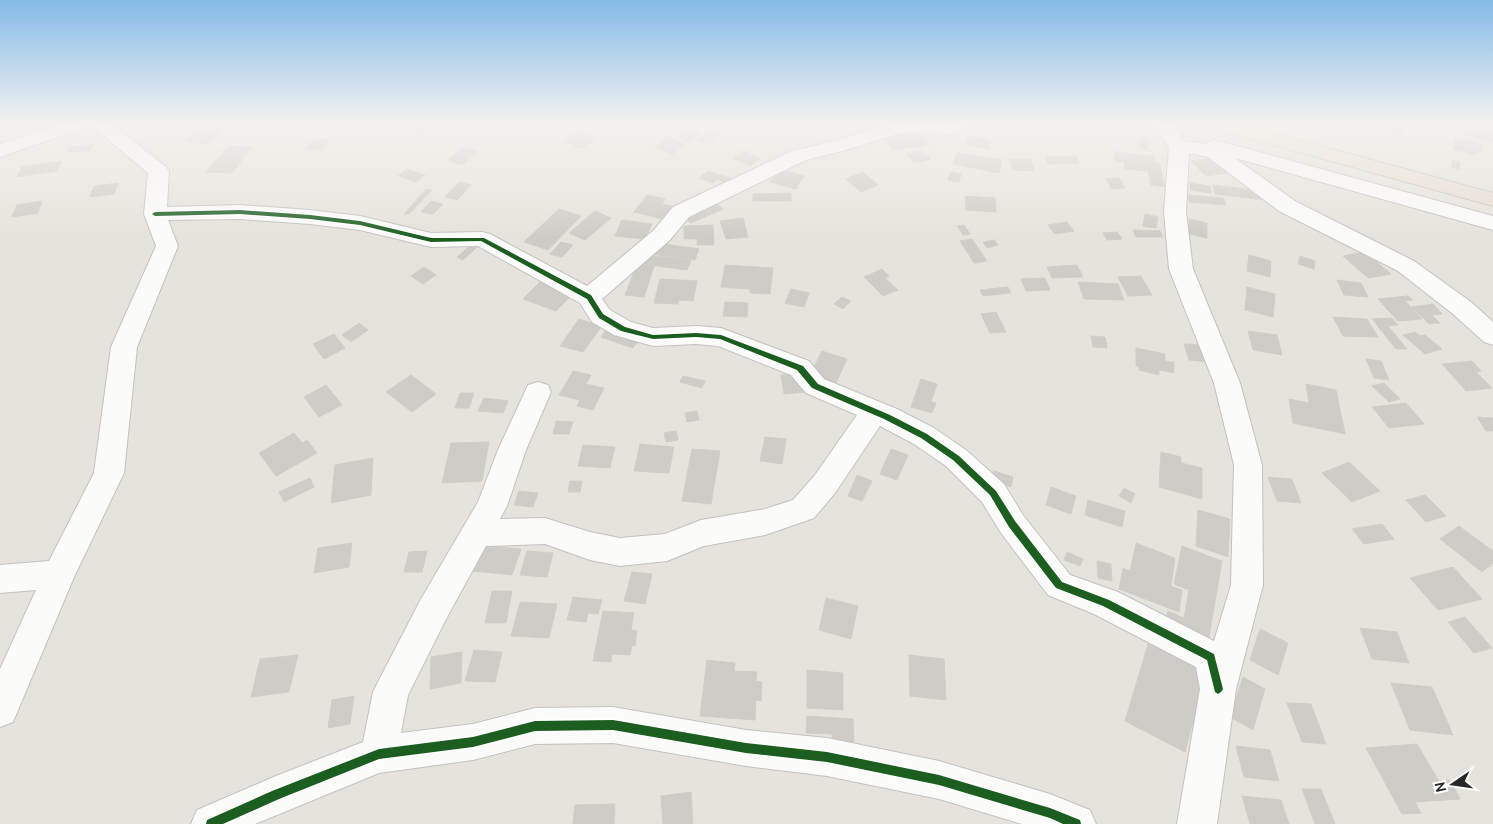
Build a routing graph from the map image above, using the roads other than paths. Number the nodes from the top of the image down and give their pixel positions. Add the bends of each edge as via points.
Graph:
1 (147, 161) edge
2 (786, 161) edge
3 (1172, 161) edge
4 (1225, 161) edge
5 (1271, 161) edge
6 (1354, 161) edge
7 (1493, 200) edge
8 (155, 214) junction
9 (1493, 222) edge
10 (589, 297) junction
11 (1493, 336) edge
12 (538, 392) dead end
13 (874, 412) junction
14 (476, 533) junction
15 (59, 574) junction
16 (0, 579) edge
17 (1218, 689) junction
18 (0, 709) edge
19 (379, 754) junction
20 (211, 824) edge
21 (1076, 824) edge
22 (1197, 824) edge

1 - 8 street via 159,171
2 - 10 street via 681,212 662,235
3 - 17 street via 1180,269 1227,383 1248,465 1247,585
4 - 11 street via 1287,206 1406,266
5 - 9 street
6 - 7 highway
8 - 10 street via 240,212 310,217 360,223 431,240 482,239
8 - 15 street via 167,246 124,347 109,473
10 - 13 street via 601,316 623,330 653,337 721,337 800,368 815,386
12 - 14 street via 492,506
13 - 14 street via 825,484 803,509 765,522 702,533 667,547 620,552 544,531
13 - 17 street via 924,436 956,458 993,493 1012,524 1059,585 1106,603 1211,656
14 - 19 street via 391,692
15 - 16 street
15 - 18 street
17 - 22 street
19 - 20 street
19 - 21 street via 473,742 535,726 613,724 746,748 827,757 939,780 1050,813

